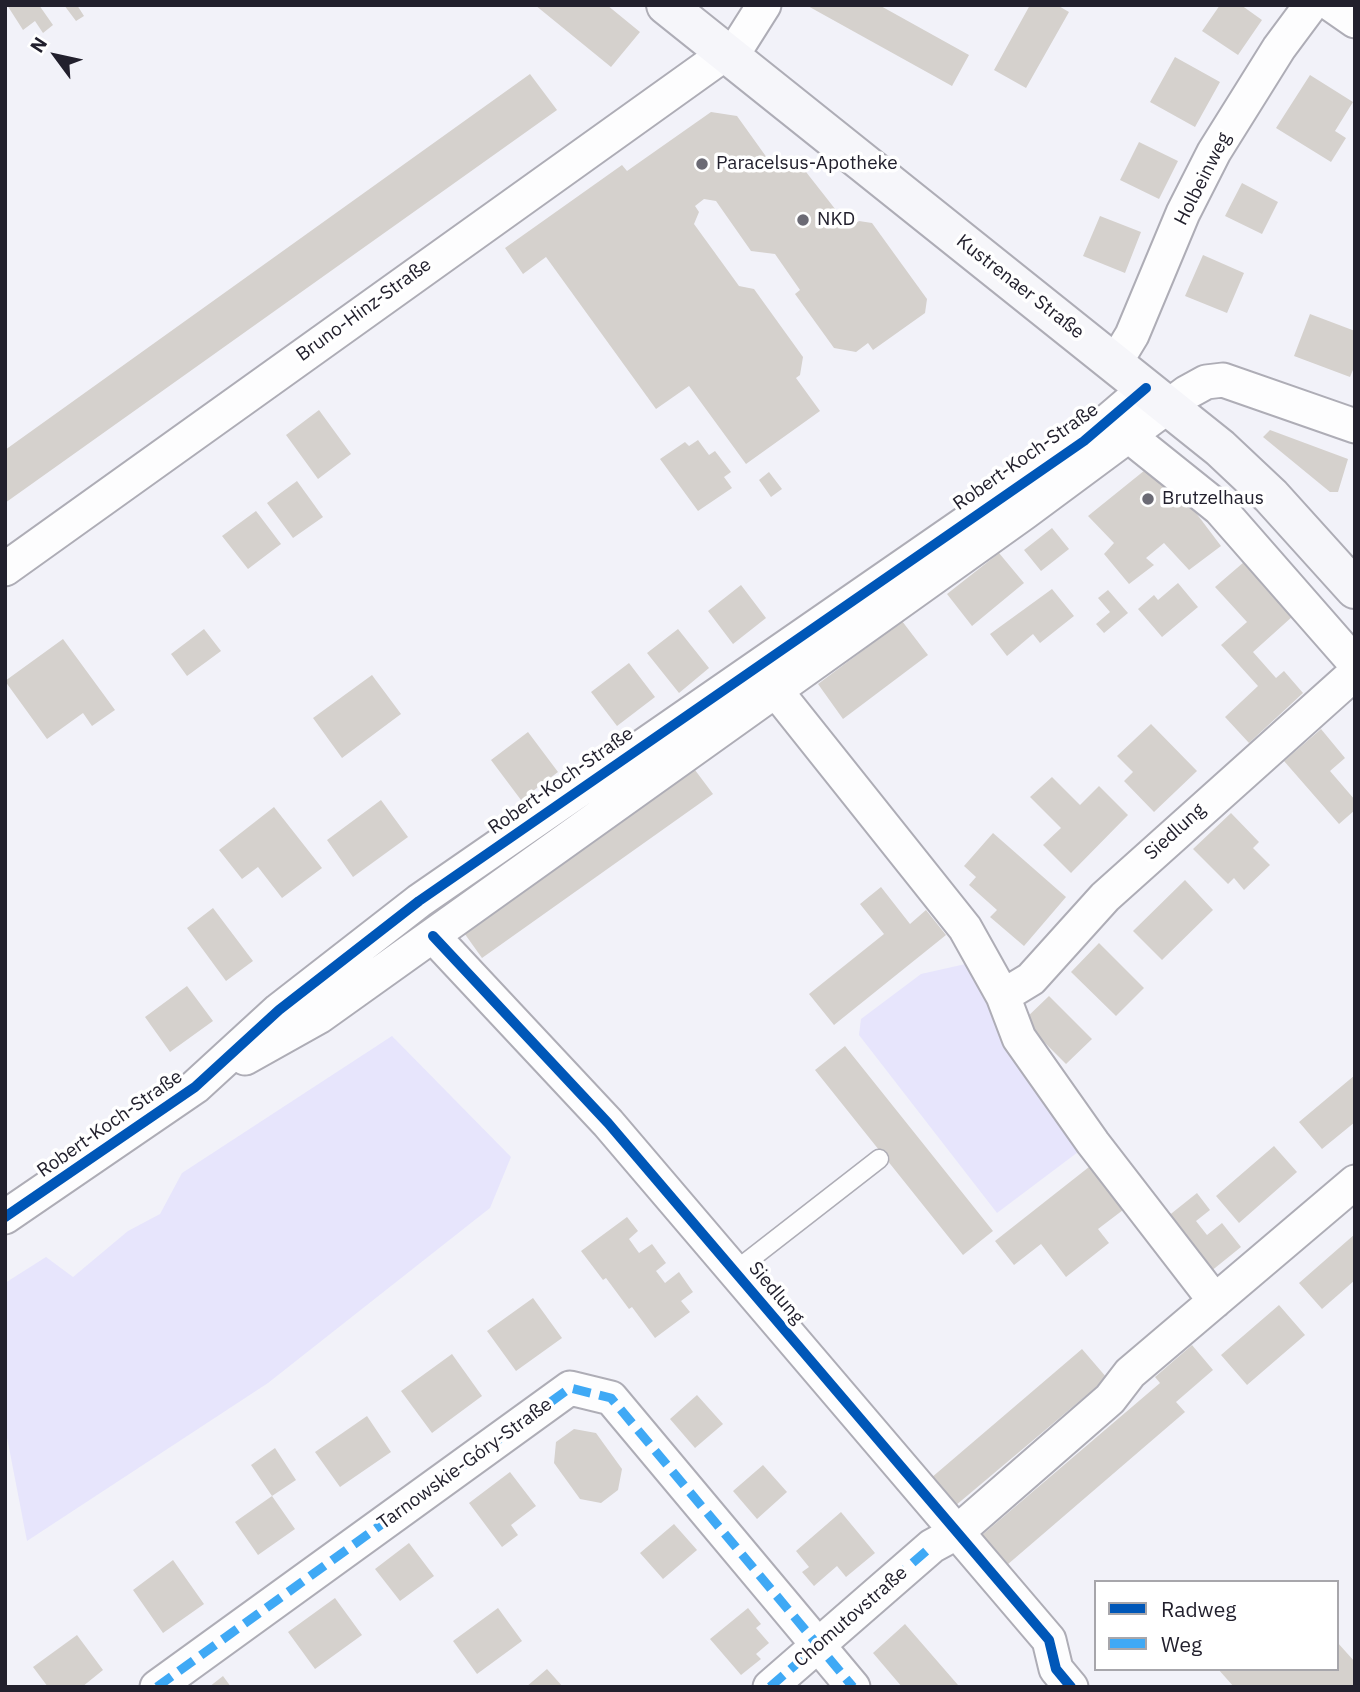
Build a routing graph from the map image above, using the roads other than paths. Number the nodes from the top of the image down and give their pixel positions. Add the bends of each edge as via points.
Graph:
1 (666, 5) edge
2 (764, 5) edge
3 (1311, 5) edge
4 (1332, 5) edge
5 (1355, 22) edge
6 (724, 52) junction
7 (1115, 363) junction
8 (1157, 397) junction
9 (1355, 426) edge
10 (1120, 429) junction
11 (1050, 479) junction
12 (5, 569) edge
13 (1355, 589) edge
14 (1355, 663) edge
15 (1355, 673) edge
16 (776, 691) junction
17 (433, 936) junction
18 (1003, 996) junction
19 (194, 1087) junction
20 (879, 1159) dead end
21 (1355, 1182) edge
22 (5, 1217) edge
23 (734, 1271) junction
24 (1215, 1301) junction
25 (944, 1540) junction
26 (817, 1646) junction
27 (158, 1687) edge
28 (770, 1687) edge
29 (853, 1687) edge
30 (1071, 1687) edge

1 - 6 street, Kustrenaer Straße
2 - 6 street, Bruno-Hinz-Straße via 740,43
3 - 7 street, Holbeinweg via 1214,152
4 - 5 street
6 - 7 street, Kustrenaer Straße
6 - 12 street, Bruno-Hinz-Straße
7 - 8 street, Kustrenaer Straße
8 - 9 street, Robert-Koch-Straße via 1223,380
8 - 10 street, Robert-Koch-Straße
8 - 13 street, Kustrenaer Straße via 1220,447 1271,496
10 - 11 street
10 - 14 street via 1220,509
11 - 16 street
11 - 19 street, Robert-Koch-Straße via 419,901 279,1010
15 - 18 street, Siedlung via 1104,897 1031,979
16 - 17 street
16 - 18 street via 965,928
17 - 19 street via 320,1016
17 - 23 street, Siedlung via 608,1123
18 - 24 street via 1019,1038
19 - 22 street, Robert-Koch-Straße
20 - 23 lane
21 - 24 street
23 - 25 street, Siedlung
24 - 25 street via 1130,1373 1111,1399
25 - 26 street, Chomutovstraße
25 - 30 street, Siedlung via 1049,1640 1056,1669
26 - 27 street, Tarnowskie-Góry-Straße via 611,1398 570,1388
26 - 28 street, Chomutovstraße
26 - 29 street, Tarnowskie-Góry-Straße

